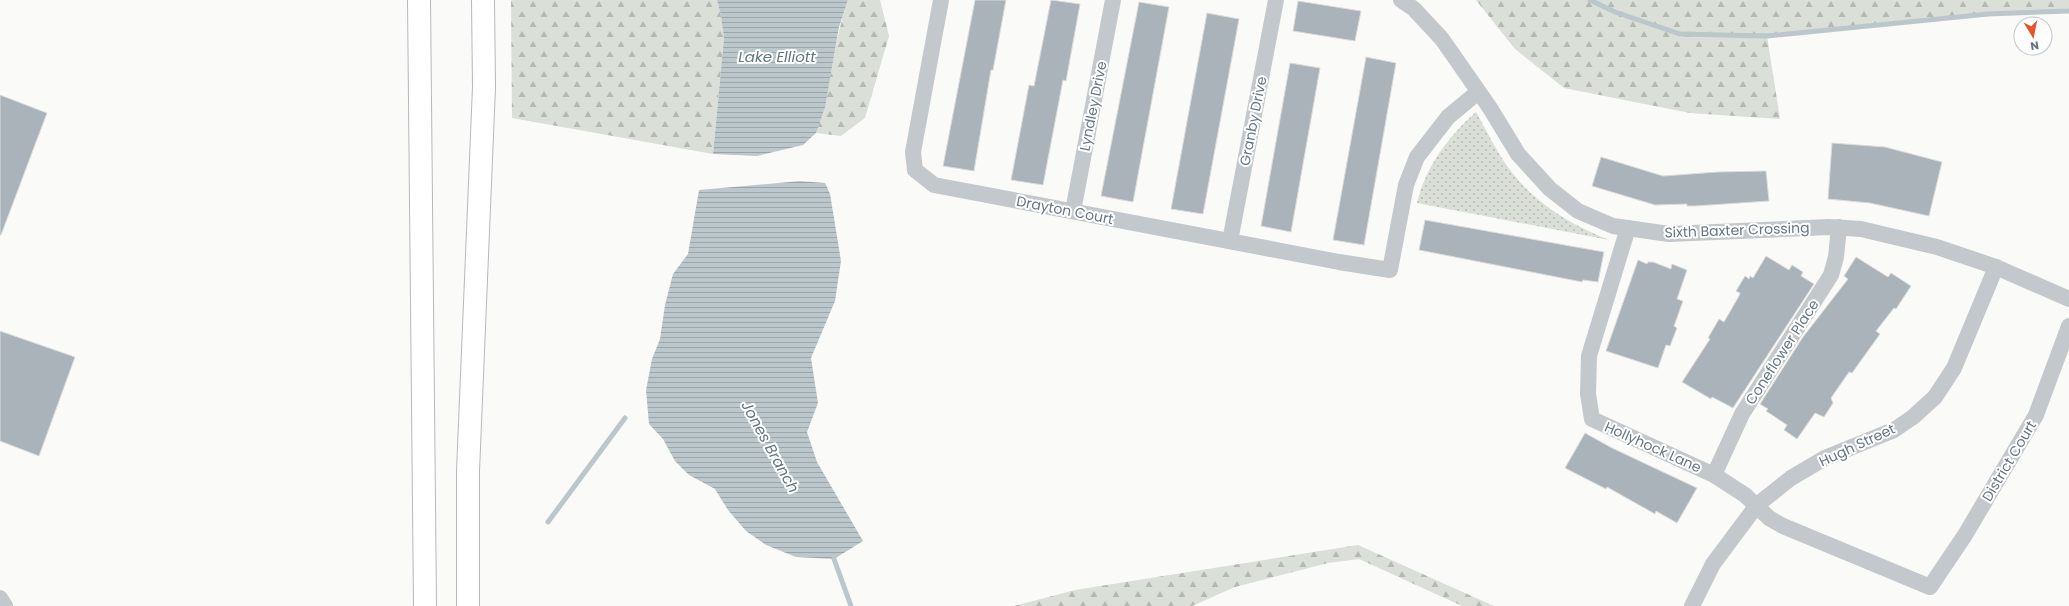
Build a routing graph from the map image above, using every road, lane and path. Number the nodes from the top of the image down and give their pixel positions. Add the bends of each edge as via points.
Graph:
1 (419, 0) edge
2 (483, 0) edge
3 (941, 0) edge
4 (1112, 0) edge
5 (1276, 0) edge
6 (1401, 0) edge
7 (1478, 92) junction
8 (1073, 212) junction
9 (1839, 227) junction
10 (1628, 228) junction
11 (1230, 242) junction
12 (1996, 267) junction
13 (2069, 299) edge
14 (2069, 326) edge
15 (1714, 474) junction
16 (1757, 505) junction
17 (1930, 587) joint
18 (0, 598) edge
19 (5, 606) edge
20 (425, 606) edge
21 (468, 606) edge
22 (1692, 606) edge

1 - 20 highway
2 - 21 highway via 484,87 468,471
3 - 8 street, Drayton Court via 913,152 915,170 934,185
4 - 8 street, Lyndley Drive
5 - 11 street, Granby Drive
6 - 7 street, Sixth Baxter Crossing via 1414,9 1442,39
7 - 10 street, Sixth Baxter Crossing via 1518,154 1550,189 1578,211 1613,226
7 - 11 street, Drayton Court via 1448,117 1417,157 1406,185 1390,270
8 - 11 street, Drayton Court
9 - 10 street, Sixth Baxter Crossing via 1669,234
9 - 12 street, Sixth Baxter Crossing via 1893,235
9 - 15 street, Coneflower Place via 1832,275 1742,414
10 - 15 street, Hollyhock Lane via 1589,356 1588,394 1592,419
12 - 13 street, Sixth Baxter Crossing
12 - 16 street, Hugh Street via 1954,368 1935,397 1894,430 1825,458 1791,478
14 - 17 street, District Court via 2036,415 1965,535
15 - 16 street, Hollyhock Lane
16 - 17 street, Hollyhock Lane via 1769,518 1783,526
16 - 22 street, Hugh Street via 1713,564
18 - 19 street

